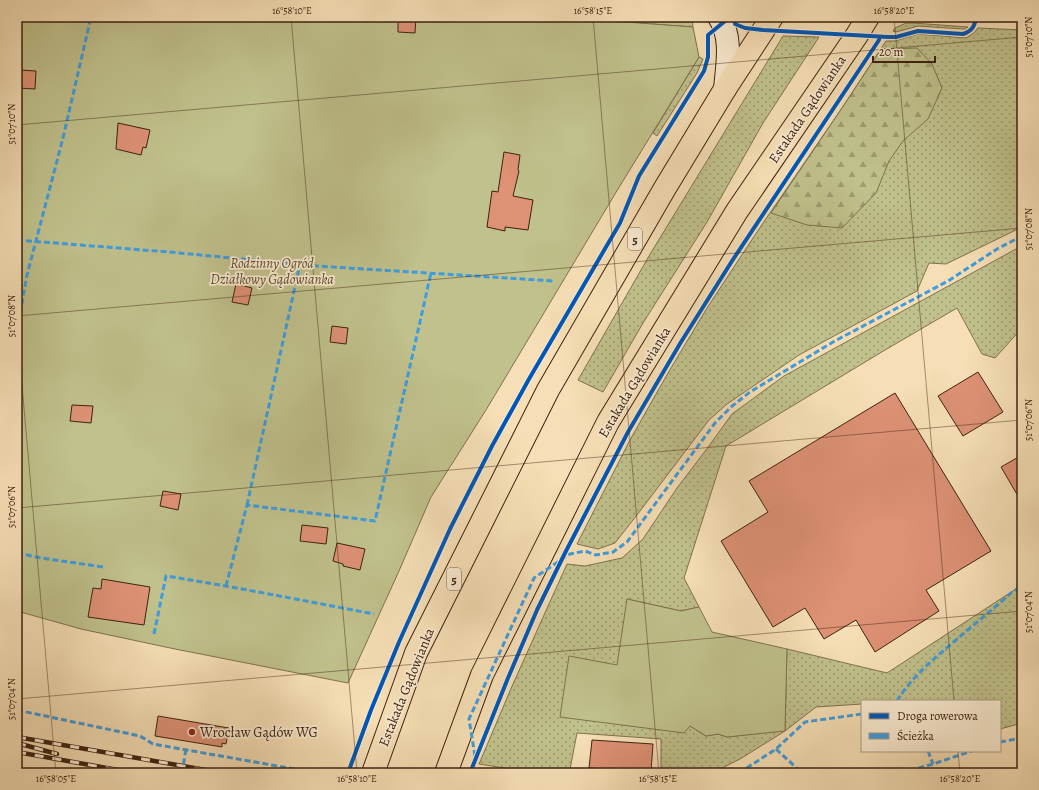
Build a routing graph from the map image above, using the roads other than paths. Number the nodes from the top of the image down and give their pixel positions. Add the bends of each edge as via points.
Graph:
1 (719, 17) edge
2 (772, 17) edge
3 (868, 17) edge
4 (725, 89) junction
5 (373, 773) edge
6 (446, 773) edge

1 - 4 street via 727,39
2 - 4 main road, Estakada Gądowianka / 5
3 - 6 main road, Estakada Gądowianka via 737,211 608,422 482,675
4 - 5 main road, Estakada Gądowianka / 5 via 548,390 416,653

